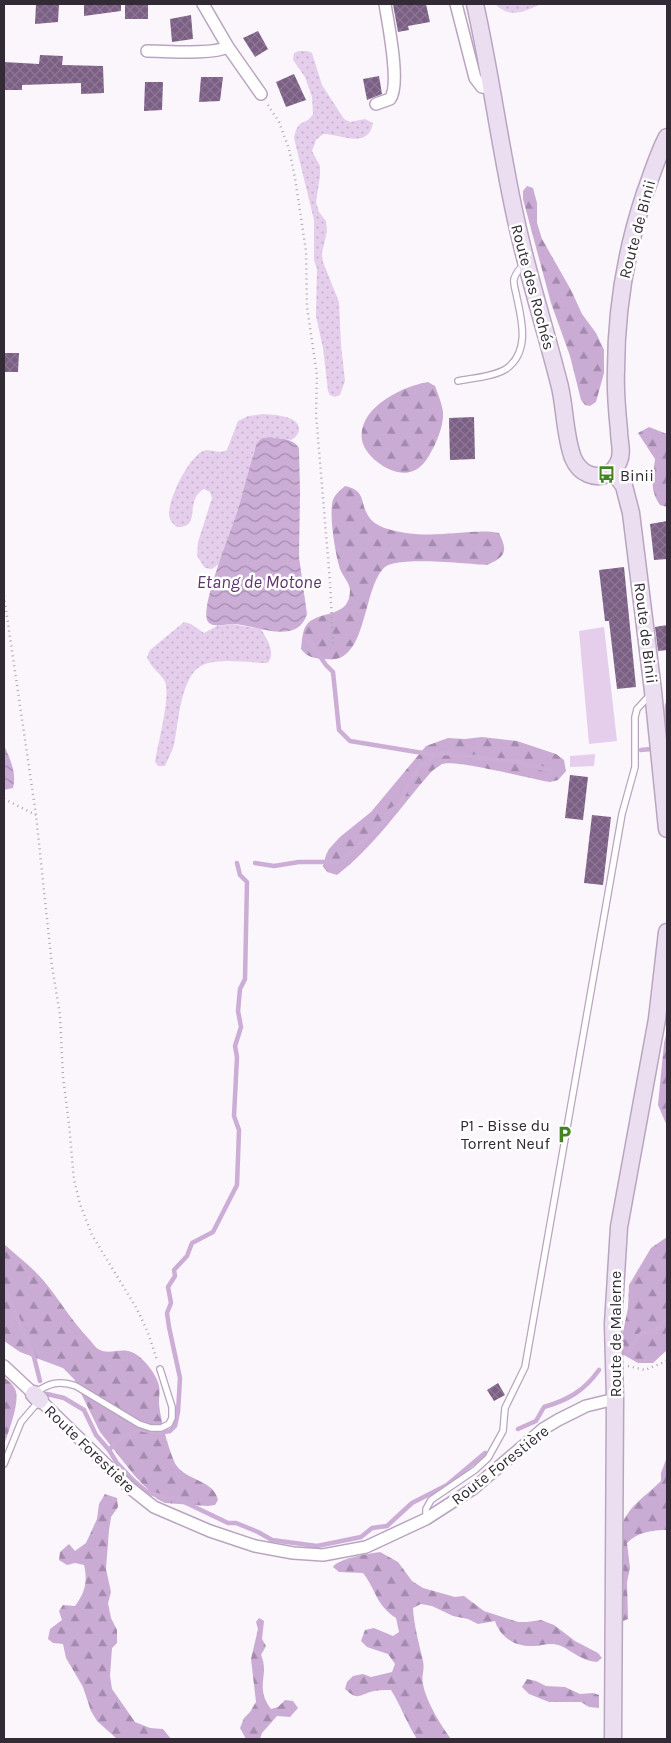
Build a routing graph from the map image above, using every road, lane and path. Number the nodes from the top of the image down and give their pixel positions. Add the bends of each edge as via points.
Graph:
1 (203, 4) edge
2 (386, 4) edge
3 (456, 4) edge
4 (475, 4) edge
5 (228, 47) junction
6 (146, 51) dead end
7 (491, 88) junction
8 (261, 94) joint
9 (376, 104) dead end
10 (667, 137) edge
11 (526, 264) junction
12 (458, 381) dead end
13 (613, 471) junction
14 (4, 596) edge
15 (333, 645) dead end
16 (653, 691) junction
17 (4, 799) edge
18 (36, 815) junction
19 (667, 829) edge
20 (667, 932) edge
21 (667, 1361) edge
22 (4, 1366) edge
23 (614, 1368) junction
24 (160, 1369) joint
25 (37, 1397) junction
26 (615, 1399) junction
27 (4, 1464) edge
28 (426, 1519) junction
29 (612, 1739) edge

1 - 5 street
2 - 9 street via 394,89 390,99
3 - 7 street via 475,78 482,87
4 - 7 street, Route des Rochés
5 - 6 street via 208,51
5 - 8 street
7 - 11 street, Route des Rochés
8 - 15 path via 284,134 295,178 306,251 307,306 317,375 316,414
10 - 13 street, Route de Binii via 640,210 622,288 616,345 620,456
11 - 12 lane via 517,271 514,281 523,329 516,358 506,369
11 - 13 street, Route des Rochés via 560,387 576,464 593,476 604,476
13 - 16 street, Route de Binii via 624,486 630,508
14 - 18 path
16 - 19 street, Route de Binii
16 - 28 lane via 634,717 634,767 622,814 525,1367 505,1408 503,1431 488,1458 432,1500 426,1509
17 - 18 path
18 - 24 path via 60,1016 63,1077 76,1191 92,1235 145,1325
20 - 23 street, Route de Malerne via 658,1019 619,1227 614,1287
21 - 23 path via 645,1370 627,1366
22 - 25 street, Route Forestière
23 - 26 street, Route de Malerne
24 - 25 lane via 172,1407 169,1424 161,1428 139,1424 69,1383 46,1385
25 - 27 lane via 21,1422
25 - 28 street, Route Forestière via 130,1488 154,1507 255,1546 323,1555 350,1551 366,1547
26 - 28 street, Route Forestière via 586,1406 543,1429 474,1488
26 - 29 street, Route de Malerne

